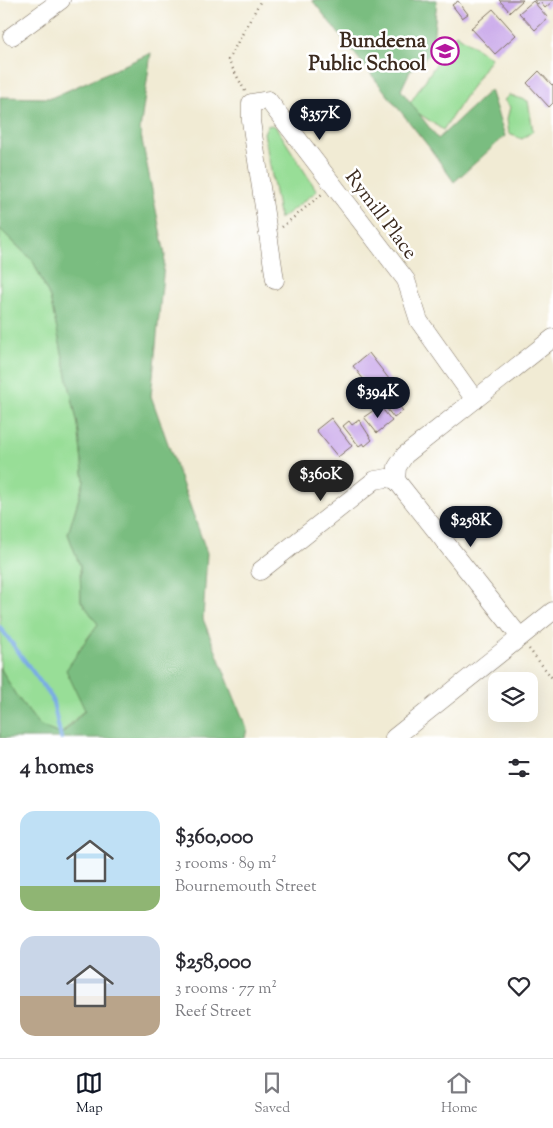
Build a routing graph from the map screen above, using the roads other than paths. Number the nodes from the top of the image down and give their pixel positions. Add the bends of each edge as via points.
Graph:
1 (61, 0) edge
2 (12, 36) dead end
3 (275, 280) dead end
4 (553, 338) edge
5 (475, 400) junction
6 (396, 480) junction
7 (260, 571) dead end
8 (553, 611) edge
9 (520, 636) junction
10 (394, 738) edge

1 - 2 street
3 - 5 street, Rymill Place via 251,103 268,100 406,280 418,321
4 - 5 street
5 - 6 street via 405,455 397,466
6 - 7 street via 375,480
6 - 9 street
8 - 9 street
9 - 10 street

